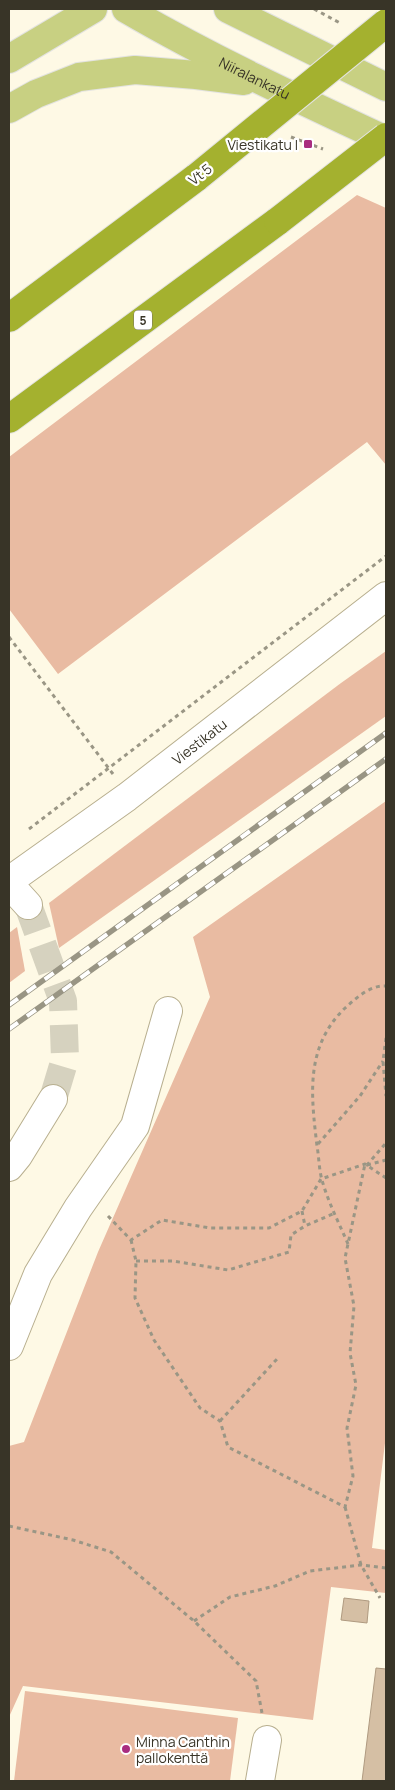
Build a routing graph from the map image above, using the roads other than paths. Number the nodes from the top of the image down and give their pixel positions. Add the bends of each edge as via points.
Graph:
1 (93, 9) edge
2 (126, 9) edge
3 (228, 9) edge
4 (264, 9) edge
5 (386, 23) edge
6 (278, 35) junction
7 (9, 59) edge
8 (270, 86) junction
9 (386, 87) edge
10 (9, 109) edge
11 (386, 138) edge
12 (9, 318) edge
13 (9, 419) edge
14 (386, 596) edge
15 (9, 882) edge
16 (28, 904) tunnel mouth
17 (168, 1011) dead end
18 (53, 1099) tunnel mouth
19 (9, 1168) edge
20 (9, 1346) edge
21 (268, 1740) road end
22 (260, 1781) edge

1 - 7 main road
2 - 8 main road, Niiralankatu
3 - 6 main road
4 - 6 main road
5 - 12 highway, Vt 5, bridge via 197,177
6 - 9 main road
8 - 10 main road via 225,78 135,70 78,77
8 - 11 main road, Niiralankatu
11 - 13 highway, 5, bridge
14 - 15 street, Viestikatu via 127,797
15 - 16 street
17 - 20 street via 135,1126 78,1208 38,1274
18 - 19 street
21 - 22 street

